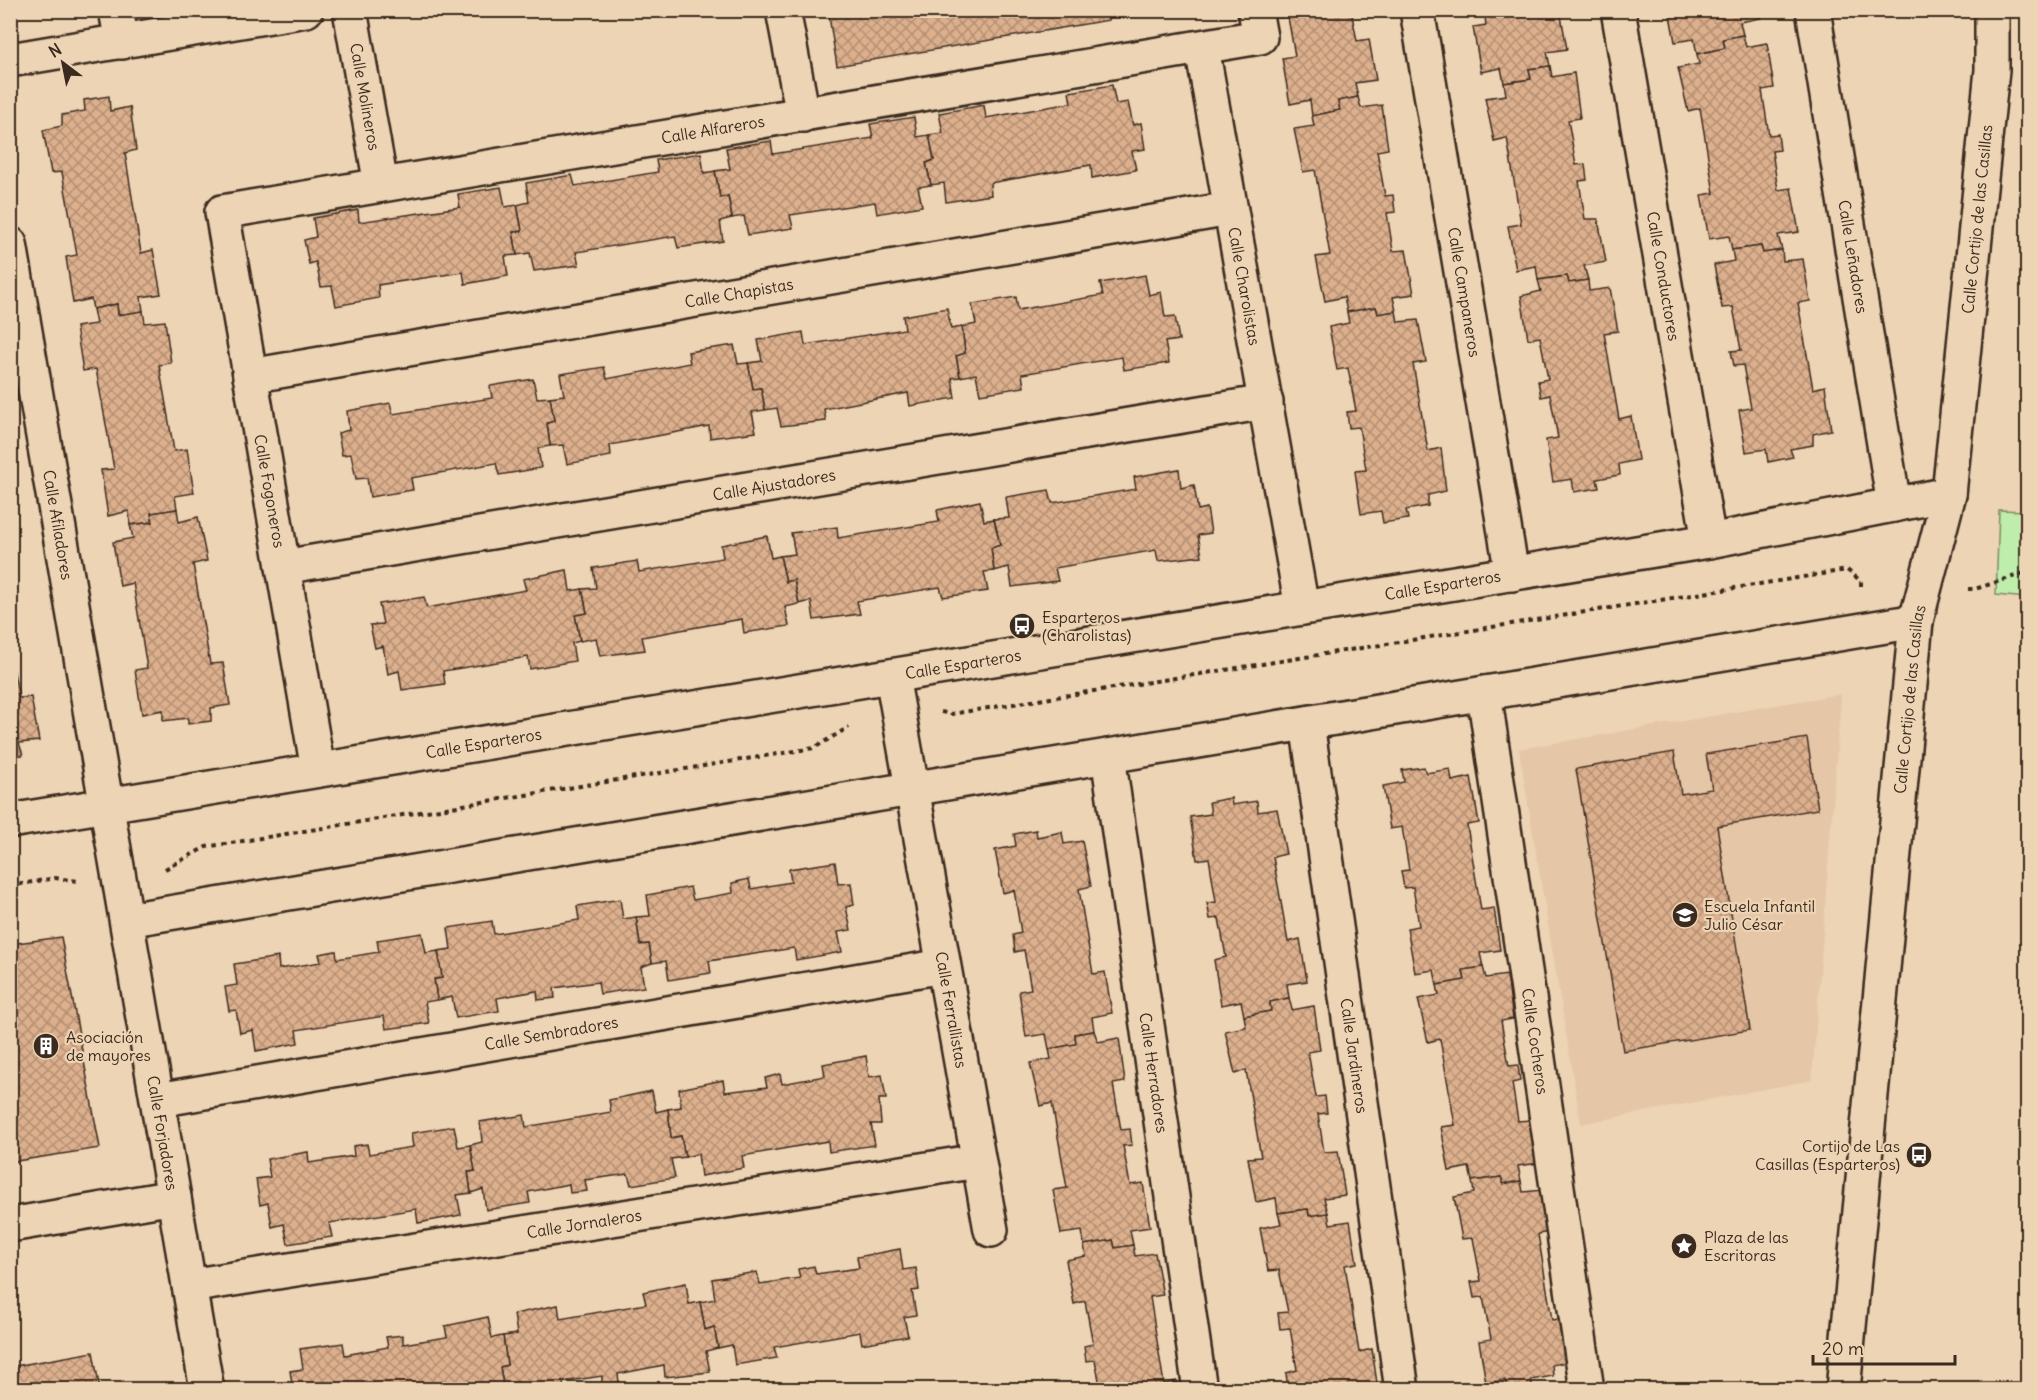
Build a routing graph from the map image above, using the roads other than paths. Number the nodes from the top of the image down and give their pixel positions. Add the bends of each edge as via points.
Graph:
1 (306, 10) edge
2 (350, 10) edge
3 (783, 10) edge
4 (1255, 10) edge
5 (1417, 10) edge
6 (1618, 10) edge
7 (1813, 10) edge
8 (1992, 10) edge
9 (119, 26) edge
10 (1202, 48) junction
11 (10, 60) edge
12 (803, 114) junction
13 (381, 185) junction
14 (1230, 209) junction
15 (222, 212) joint
16 (10, 244) edge
17 (250, 376) junction
18 (1266, 402) junction
19 (1949, 494) junction
20 (1894, 505) junction
21 (1708, 541) junction
22 (283, 567) junction
23 (1512, 574) junction
24 (1302, 608) junction
25 (1916, 621) junction
26 (892, 676) junction
27 (1484, 693) junction
28 (1307, 723) junction
29 (1108, 756) junction
30 (318, 770) junction
31 (912, 789) junction
32 (107, 806) junction
33 (10, 821) edge
34 (127, 920) junction
35 (943, 966) junction
36 (158, 1100) junction
37 (978, 1161) junction
38 (174, 1197) junction
39 (10, 1225) edge
40 (991, 1230) dead end
41 (189, 1286) junction
42 (207, 1389) edge
43 (1200, 1389) edge
44 (1402, 1389) edge
45 (1587, 1389) edge
46 (1843, 1389) edge

1 - 9 street
2 - 13 street, Calle Molineros
3 - 12 street
4 - 10 street via 1260,37
5 - 23 street, Calle Campaneros
6 - 21 street, Calle Conductores
7 - 20 street, Calle Leñadores
8 - 19 street, Calle Cortijo de las Casillas via 1992,70
9 - 11 street
10 - 12 street, Calle Alfareros
10 - 14 street, Calle Charolistas
12 - 13 street, Calle Alfareros
13 - 15 street, Calle Alfareros
14 - 17 street, Calle Chapistas
14 - 18 street, Calle Charolistas
15 - 17 street, Calle Fogoneros
16 - 32 street, Calle Afiladores
17 - 22 street, Calle Fogoneros
18 - 22 street, Calle Ajustadores
18 - 24 street, Calle Charolistas
19 - 20 street, Calle Esparteros
19 - 25 street, Calle Cortijo de las Casillas
20 - 21 street, Calle Esparteros
21 - 23 street, Calle Esparteros
22 - 30 street, Calle Fogoneros
23 - 24 street, Calle Esparteros
24 - 26 street, Calle Esparteros
25 - 27 street
25 - 46 street, Calle Cortijo de las Casillas
26 - 30 street, Calle Esparteros
26 - 31 street, Calle Ferrallistas
27 - 28 street
27 - 45 street, Calle Cocheros
28 - 29 street
28 - 44 street, Calle Jardineros
29 - 31 street
29 - 43 street, Calle Herradores
30 - 32 street, Calle Esparteros
31 - 34 street
31 - 35 street, Calle Ferrallistas
32 - 33 street, Calle Esparteros
32 - 34 street, Calle Forjadores
34 - 36 street, Calle Forjadores
35 - 36 street, Calle Sembradores
35 - 37 street, Calle Ferrallistas
36 - 38 street, Calle Forjadores
37 - 40 street, Calle Ferrallistas
37 - 41 street, Calle Jornaleros
38 - 39 street
38 - 41 street, Calle Forjadores
41 - 42 street, Calle Forjadores

